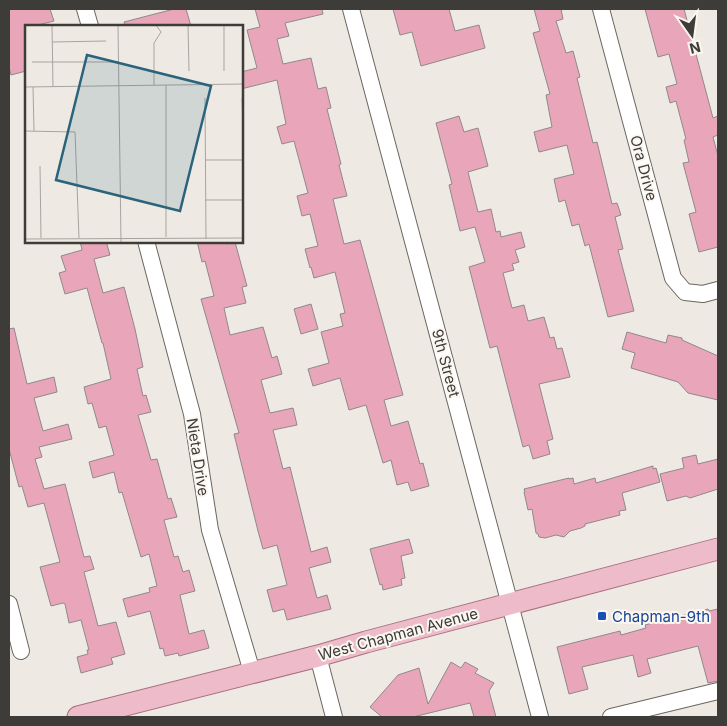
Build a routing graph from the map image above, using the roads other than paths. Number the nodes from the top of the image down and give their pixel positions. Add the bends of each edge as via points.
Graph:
1 (85, 9) edge
2 (351, 9) edge
3 (601, 9) edge
4 (90, 25) edge
5 (146, 242) edge
6 (718, 290) edge
7 (718, 549) edge
8 (9, 604) edge
9 (510, 604) junction
10 (21, 651) dead end
11 (318, 656) junction
12 (252, 672) junction
13 (718, 691) edge
14 (78, 717) edge
15 (334, 717) edge
16 (540, 717) edge
17 (611, 717) edge

1 - 4 street
2 - 9 street, 9th Street
3 - 6 street, Ora Drive via 673,278 685,292 703,294
5 - 12 street, Nieta Drive via 192,414 210,530
7 - 9 main road, West Chapman Avenue
8 - 10 street
9 - 11 main road, West Chapman Avenue
9 - 16 street, 9th Street
11 - 12 main road, West Chapman Avenue
11 - 15 street
12 - 14 main road, West Chapman Avenue
13 - 17 street

